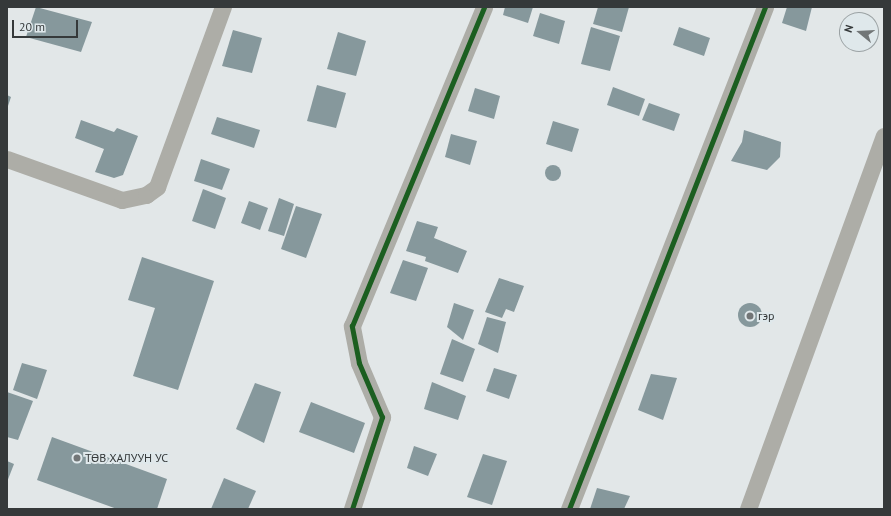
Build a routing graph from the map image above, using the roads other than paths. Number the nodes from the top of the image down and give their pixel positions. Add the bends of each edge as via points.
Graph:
1 (223, 7) edge
2 (484, 7) edge
3 (765, 7) edge
4 (884, 136) edge
5 (7, 159) edge
6 (352, 509) edge
7 (569, 509) edge
8 (748, 509) edge

1 - 5 street via 157,187 146,195 122,200
2 - 6 street via 352,326 359,363 382,417
3 - 7 street
4 - 8 street

